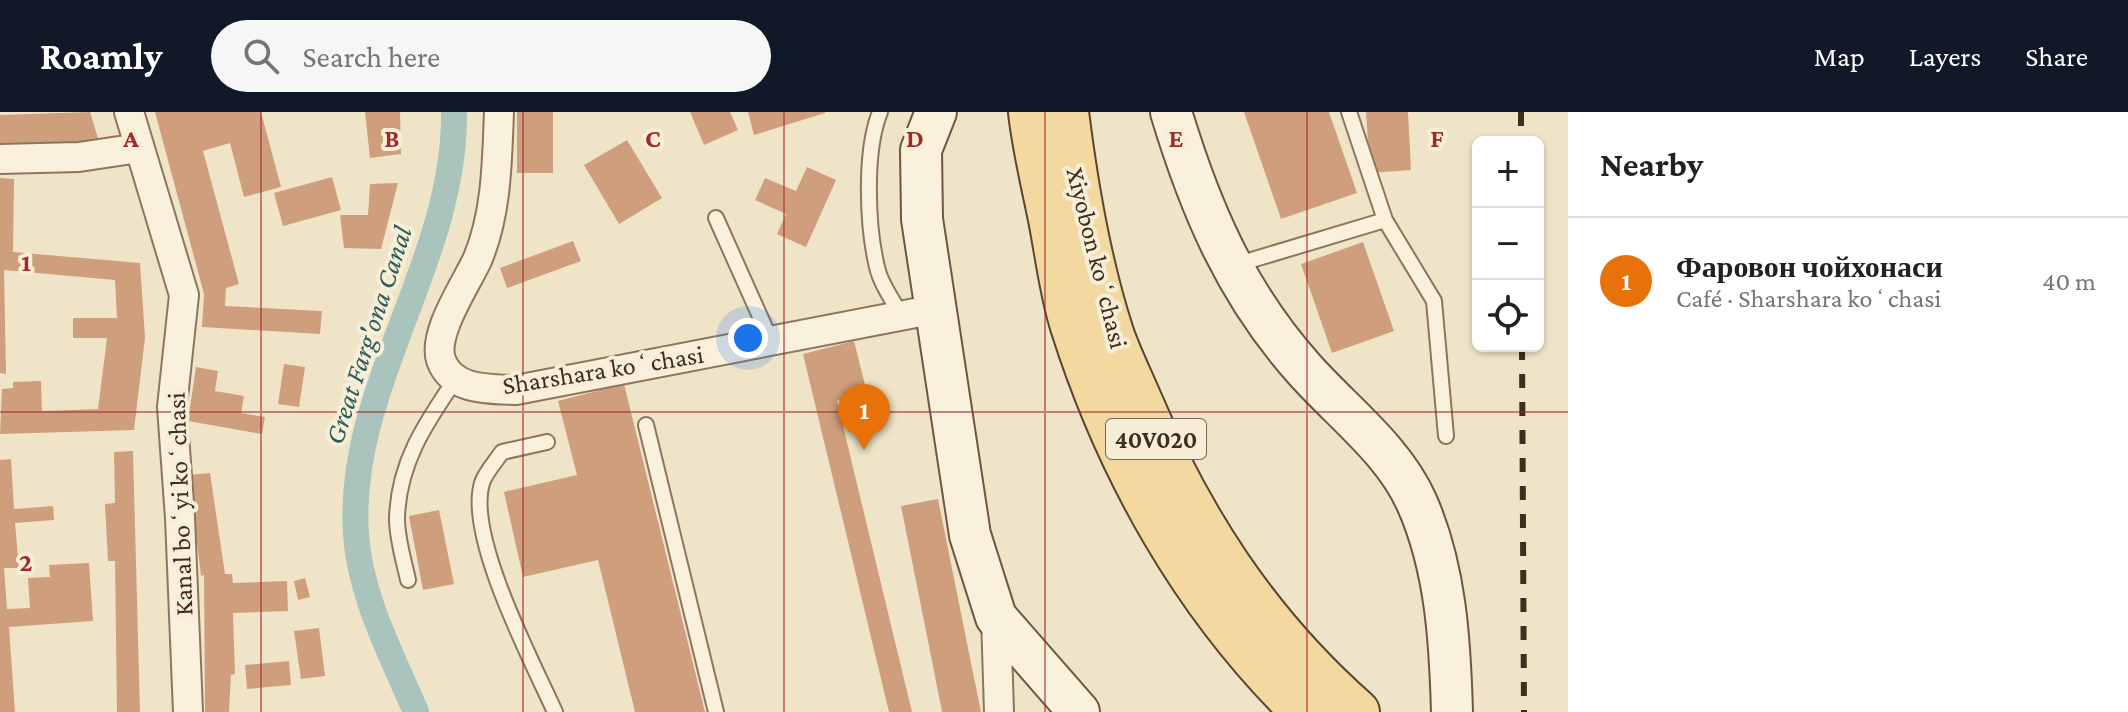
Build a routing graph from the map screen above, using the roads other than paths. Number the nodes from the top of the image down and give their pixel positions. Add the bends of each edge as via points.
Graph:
1 (129, 112) edge
2 (499, 112) edge
3 (880, 112) edge
4 (1171, 112) edge
5 (1349, 112) edge
6 (1037, 116) edge
7 (935, 119) edge
8 (139, 148) junction
9 (0, 159) edge
10 (716, 218) dead end
11 (1385, 220) junction
12 (1231, 266) junction
13 (919, 312) junction
14 (771, 341) junction
15 (455, 380) junction
16 (646, 425) dead end
17 (1446, 436) dead end
18 (547, 442) dead end
19 (408, 580) dead end
20 (996, 617) junction
21 (188, 712) edge
22 (555, 712) edge
23 (716, 712) edge
24 (999, 712) edge
25 (1079, 712) edge
26 (1304, 712) edge
27 (1357, 712) edge
28 (1452, 712) edge

1 - 8 street, Kanal boʻyi koʻchasi
2 - 15 street via 494,199 479,255 440,340 441,361
3 - 13 lane via 871,137 878,273
4 - 12 main road via 1200,204
5 - 11 lane
6 - 26 main road, Xiyobon koʻchasi / 40V020 via 1072,324 1106,416 1148,505 1199,592 1263,673
6 - 27 main road, Xiyobon koʻchasi / 40V020 via 1086,231 1111,333 1200,526 1261,612
7 - 13 main road via 919,171
8 - 9 street via 79,157
8 - 21 street, Kanal boʻyi koʻchasi via 184,295 172,407
10 - 14 lane
11 - 12 lane
11 - 17 lane via 1434,301
12 - 28 main road via 1303,368 1393,461 1417,503 1445,598
13 - 14 street, Sharshara koʻchasi
13 - 20 main road via 970,535
14 - 15 street, Sharshara koʻchasi via 516,390 477,388
15 - 19 lane via 423,427 403,470 397,521
16 - 23 lane
18 - 22 lane via 502,452 482,483 481,531
20 - 24 street
20 - 25 main road

